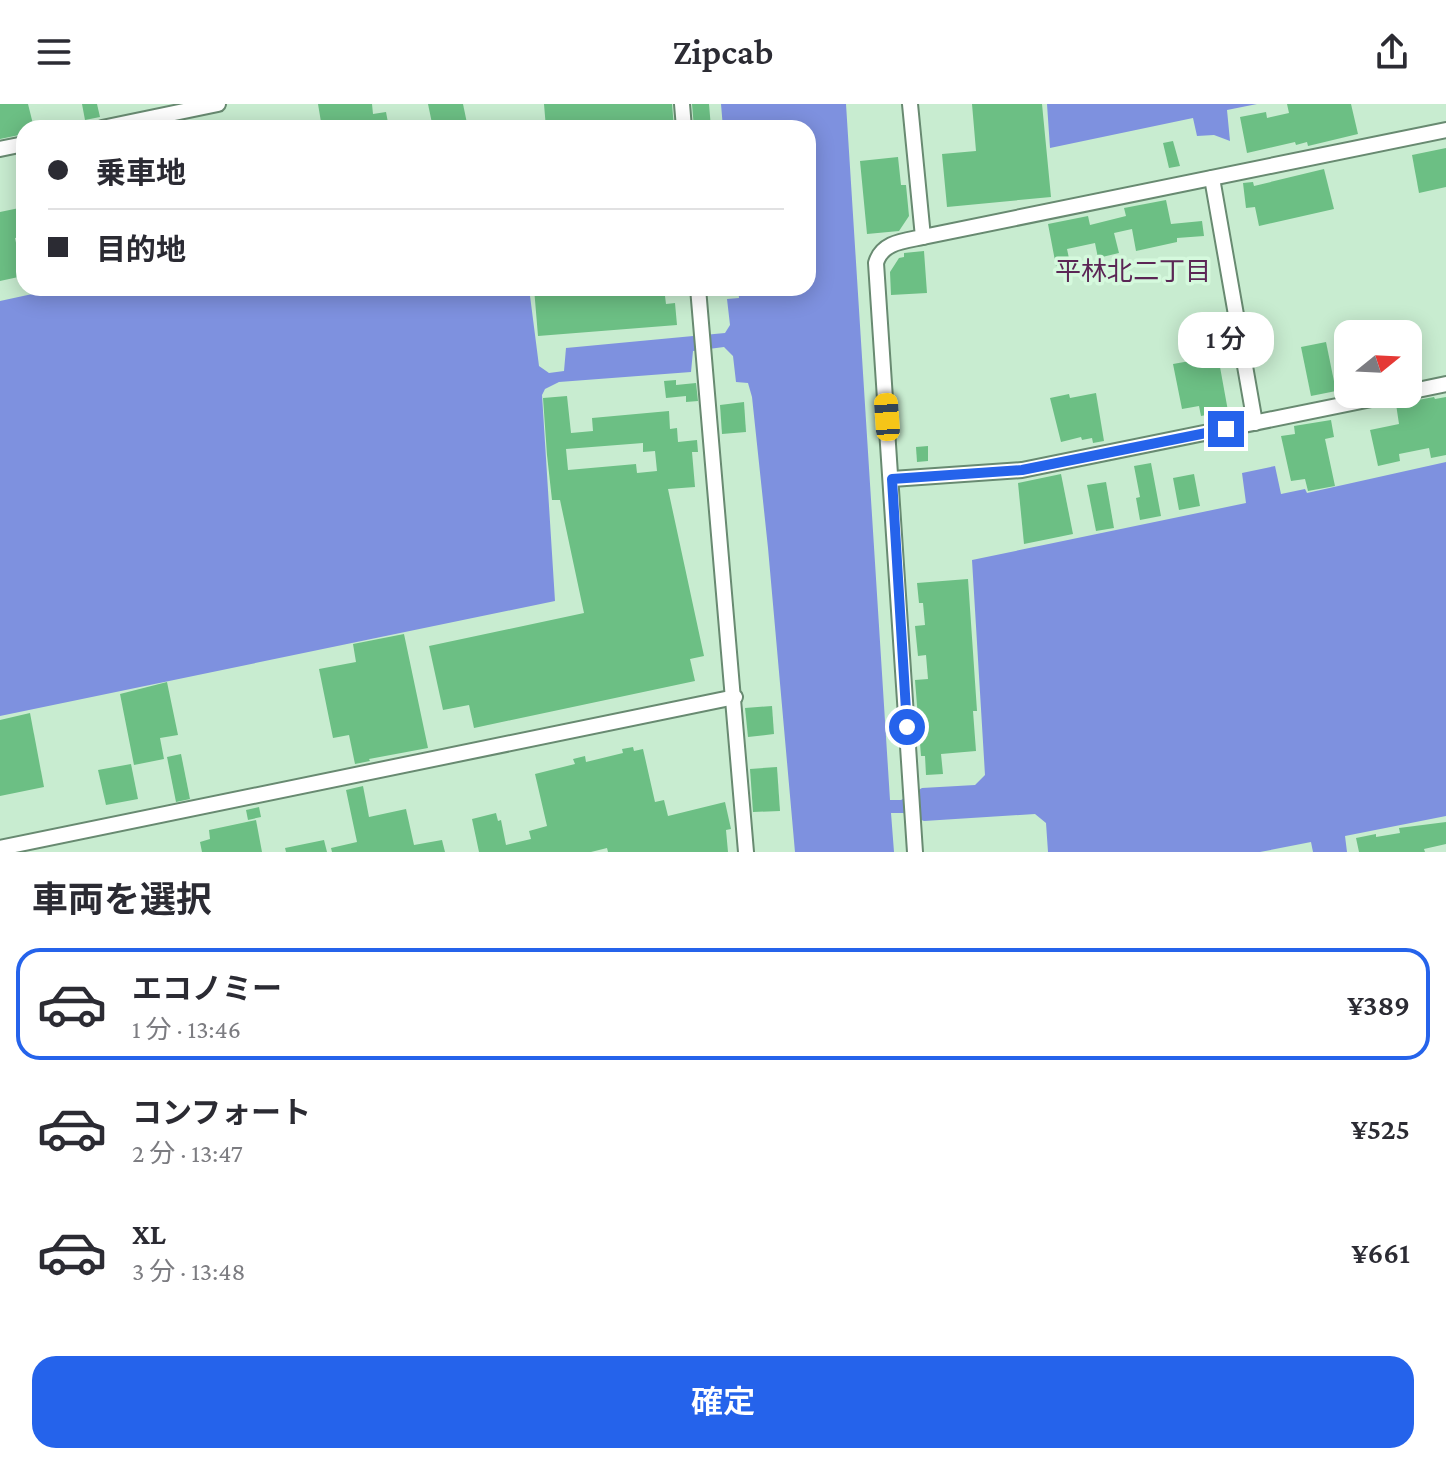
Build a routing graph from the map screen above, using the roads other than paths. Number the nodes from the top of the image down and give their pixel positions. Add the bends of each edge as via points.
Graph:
1 (218, 104) edge
2 (910, 104) edge
3 (141, 120) edge
4 (1446, 130) edge
5 (1212, 178) junction
6 (923, 237) junction
7 (699, 296) edge
8 (1446, 384) edge
9 (1422, 389) edge
10 (1334, 407) edge
11 (1255, 423) junction
12 (892, 479) junction
13 (735, 697) junction
14 (0, 848) edge
15 (746, 852) edge
16 (915, 852) edge

1 - 3 street
2 - 6 street
4 - 5 street
5 - 6 street
5 - 11 street
6 - 12 street via 888,246 876,263
7 - 13 street
8 - 9 street
10 - 11 street
11 - 12 street via 1022,470
12 - 16 street
13 - 14 street
13 - 15 street

